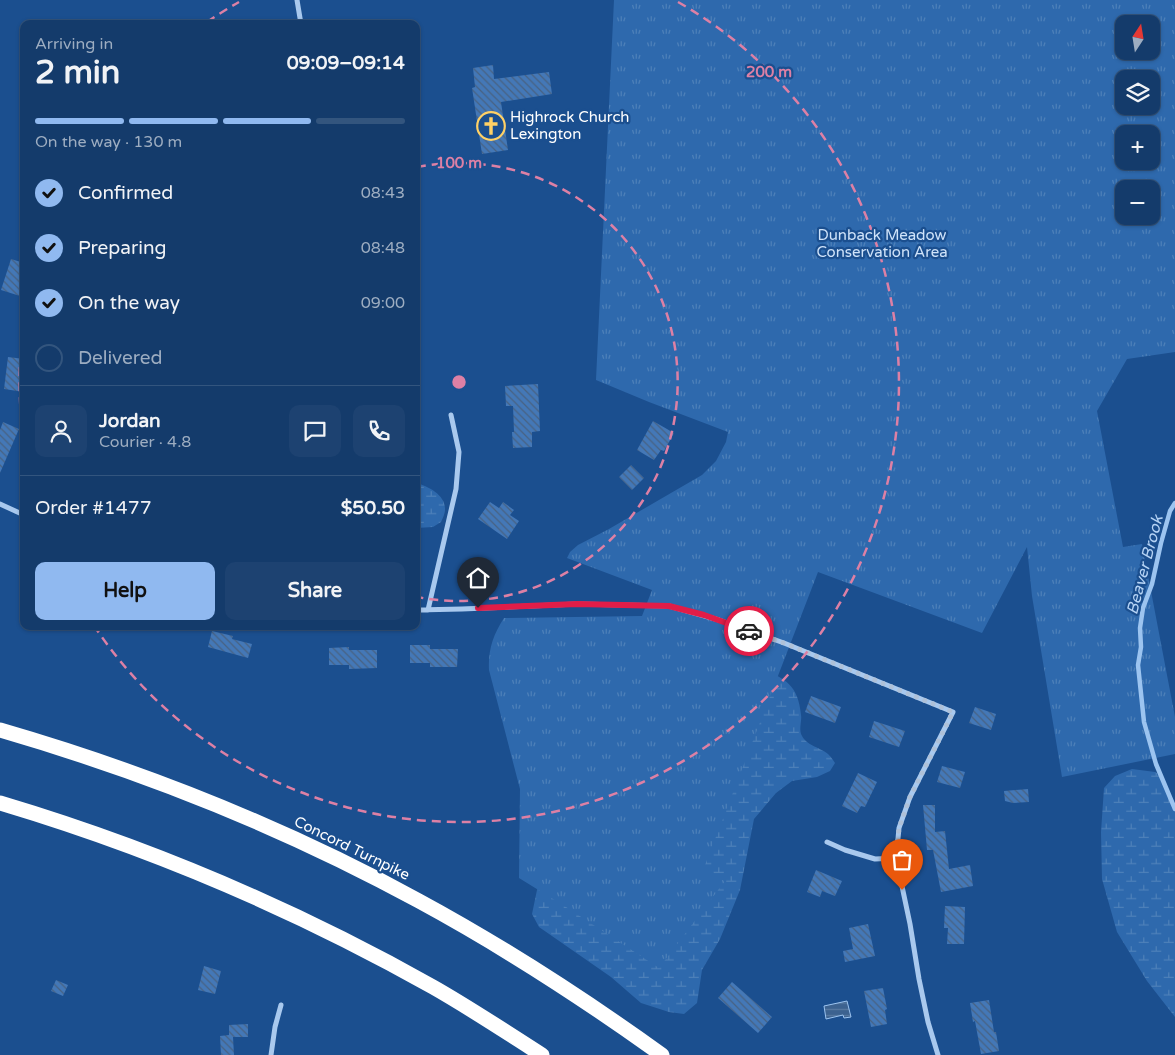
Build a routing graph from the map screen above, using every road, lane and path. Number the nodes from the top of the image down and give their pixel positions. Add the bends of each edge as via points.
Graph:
1 (297, 0) edge
2 (300, 20) edge
3 (451, 415) dead end
4 (0, 504) edge
5 (20, 513) edge
6 (420, 610) edge
7 (428, 610) junction
8 (0, 730) edge
9 (0, 802) edge
10 (827, 842) dead end
11 (898, 858) junction
12 (281, 1005) dead end
13 (271, 1055) edge
14 (542, 1055) edge
15 (662, 1055) edge
16 (938, 1055) edge

1 - 2 street
3 - 7 street via 460,452 456,488
4 - 5 street
6 - 7 street
7 - 11 street via 577,604 669,606 784,643 953,712 907,805 899,828
8 - 15 highway, Concord Turnpike via 175,789 347,864 418,900 511,954
9 - 14 highway via 144,851 268,903 427,984
10 - 11 street via 875,858
11 - 16 street via 919,979
12 - 13 street via 274,1027

